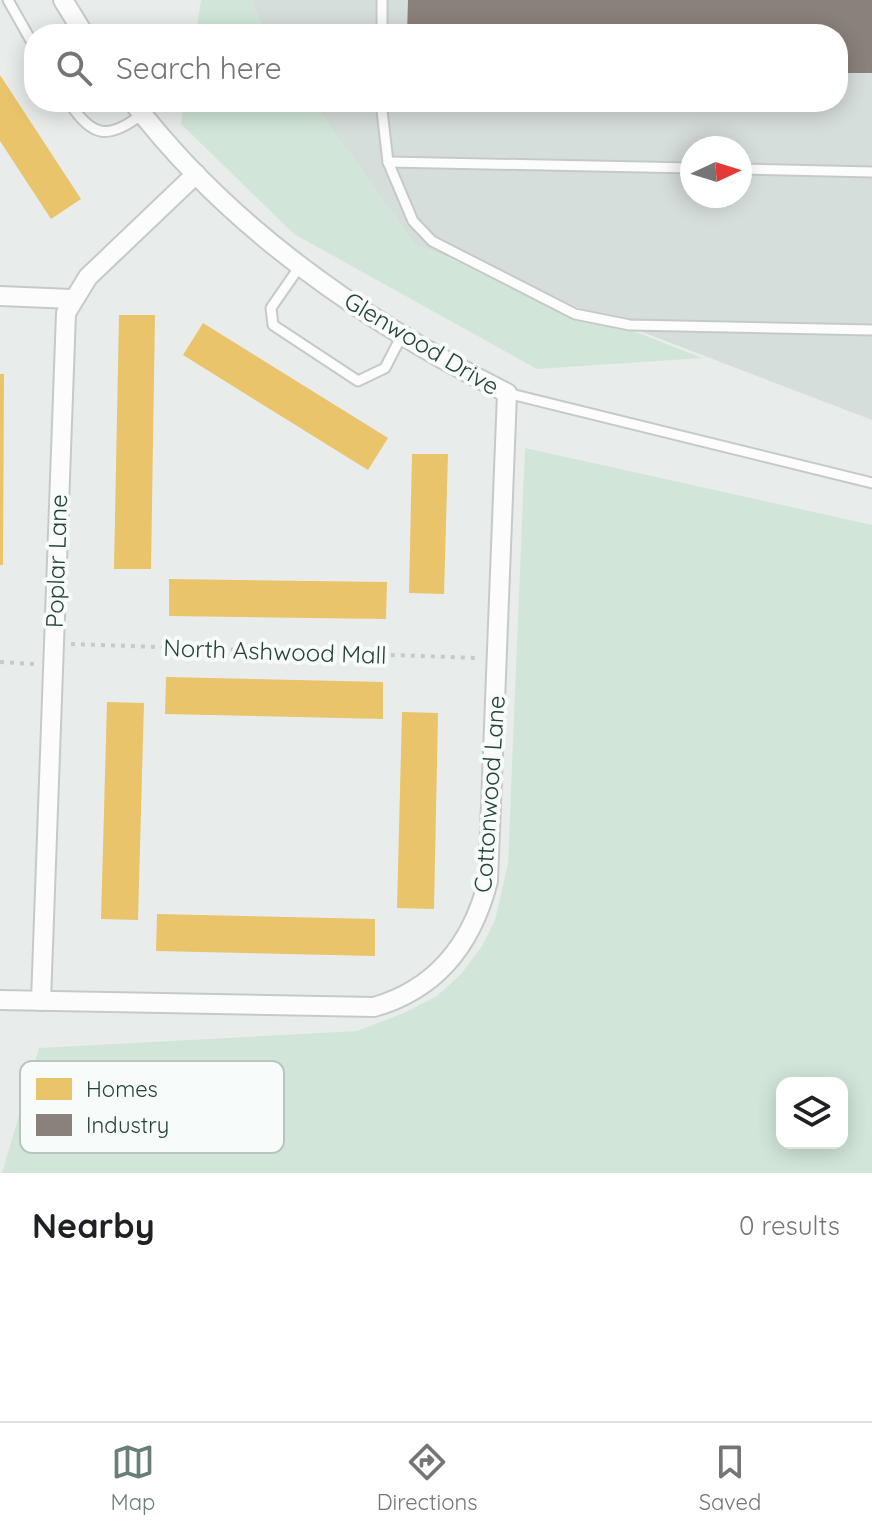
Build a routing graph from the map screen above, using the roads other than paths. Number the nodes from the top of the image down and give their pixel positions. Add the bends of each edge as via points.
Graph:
1 (8, 0) edge
2 (63, 0) edge
3 (382, 0) edge
4 (78, 24) edge
5 (382, 24) edge
6 (24, 28) edge
7 (76, 112) edge
8 (134, 112) edge
9 (141, 112) edge
10 (382, 112) edge
11 (388, 162) junction
12 (680, 168) edge
13 (752, 169) edge
14 (872, 172) edge
15 (196, 174) junction
16 (300, 266) junction
17 (0, 296) edge
18 (72, 299) junction
19 (872, 330) edge
20 (403, 335) junction
21 (507, 393) junction
22 (872, 483) edge
23 (0, 1000) edge
24 (41, 1001) junction

1 - 6 lane
2 - 4 street
3 - 5 lane
7 - 8 lane via 99,131 120,132
9 - 15 street, Glenwood Drive
10 - 11 lane
11 - 12 lane
11 - 19 lane via 413,221 432,241 575,314 630,325
13 - 14 lane
15 - 16 street, Glenwood Drive via 244,223
15 - 18 street, Poplar Lane via 88,277
16 - 20 street, Glenwood Drive
16 - 20 lane via 271,308 273,325 286,337 358,381 385,368
17 - 18 street
18 - 24 street, Poplar Lane via 64,323
20 - 21 street, Glenwood Drive
21 - 22 lane, Glenwood Drive
21 - 24 street, Cottonwood Lane via 488,881 463,946 429,981 395,1001 350,1009
23 - 24 street, Cottonwood Lane

